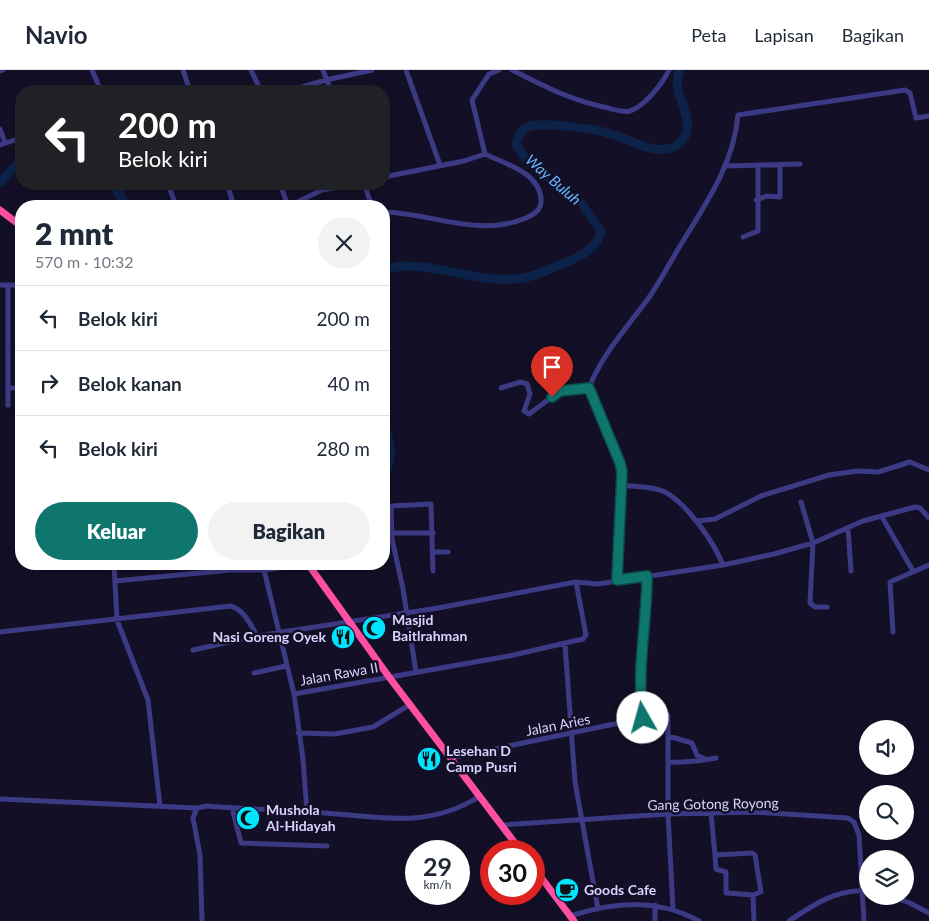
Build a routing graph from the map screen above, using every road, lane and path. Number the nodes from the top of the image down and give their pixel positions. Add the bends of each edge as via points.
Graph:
1 (92, 70) edge
2 (183, 70) edge
3 (252, 70) edge
4 (323, 70) edge
5 (372, 70) edge
6 (406, 70) edge
7 (499, 70) edge
8 (512, 70) edge
9 (669, 70) edge
10 (488, 72) edge
11 (326, 80) junction
12 (98, 85) edge
13 (188, 85) edge
14 (258, 85) edge
15 (309, 85) edge
16 (328, 85) edge
17 (929, 116) edge
18 (0, 128) edge
19 (15, 140) edge
20 (2, 144) edge
21 (485, 154) junction
22 (800, 164) dead end
23 (440, 165) junction
24 (758, 165) junction
25 (726, 166) junction
26 (780, 166) junction
27 (390, 176) edge
28 (322, 190) edge
29 (301, 200) edge
30 (756, 200) junction
31 (0, 210) edge
32 (390, 213) edge
33 (15, 221) edge
34 (743, 237) dead end
35 (0, 285) edge
36 (15, 285) edge
37 (8, 286) junction
38 (8, 388) junction
39 (15, 388) edge
40 (501, 388) dead end
41 (589, 388) junction
42 (8, 405) dead end
43 (929, 470) edge
44 (622, 485) junction
45 (801, 502) dead end
46 (391, 506) joint
47 (928, 514) edge
48 (882, 517) junction
49 (696, 521) junction
50 (391, 526) joint
51 (848, 528) junction
52 (433, 532) junction
53 (391, 533) junction
54 (813, 543) junction
55 (432, 552) junction
56 (448, 552) dead end
57 (929, 564) edge
58 (723, 565) junction
59 (114, 570) edge
60 (206, 570) edge
61 (264, 570) edge
62 (312, 570) edge
63 (433, 571) dead end
64 (851, 571) dead end
65 (913, 571) junction
66 (647, 576) junction
67 (617, 580) junction
68 (115, 581) junction
69 (576, 582) junction
70 (827, 607) dead end
71 (406, 612) junction
72 (117, 620) junction
73 (350, 622) junction
74 (0, 632) edge
75 (277, 632) junction
76 (893, 632) dead end
77 (256, 636) junction
78 (565, 644) junction
79 (193, 650) dead end
80 (286, 666) junction
81 (416, 672) junction
82 (254, 673) dead end
83 (389, 677) junction
84 (294, 694) junction
85 (411, 704) junction
86 (643, 718) junction
87 (298, 733) junction
88 (571, 735) junction
89 (668, 736) junction
90 (451, 758) junction
91 (703, 758) junction
92 (716, 758) dead end
93 (668, 762) junction
94 (480, 796) junction
95 (0, 799) edge
96 (160, 806) junction
97 (197, 808) junction
98 (232, 808) junction
99 (307, 812) junction
100 (710, 813) junction
101 (668, 814) junction
102 (581, 820) junction
103 (502, 825) junction
104 (513, 840) edge
105 (327, 846) dead end
106 (860, 850) edge
107 (715, 855) junction
108 (545, 883) edge
109 (859, 892) edge
110 (753, 895) junction
111 (655, 905) junction
112 (864, 905) edge
113 (914, 905) edge
114 (598, 909) junction
115 (673, 909) junction
116 (929, 913) edge
117 (572, 919) edge
118 (202, 921) edge
119 (655, 921) edge
120 (699, 921) edge
121 (754, 921) edge
122 (789, 921) edge
123 (864, 921) edge

1 - 12 street
2 - 13 street
3 - 14 street
4 - 11 street
5 - 11 street
6 - 23 street
7 - 10 street
8 - 9 street via 567,98 622,111 632,110 645,100 662,84
10 - 21 street via 472,100
11 - 15 street
11 - 16 street
17 - 25 street via 916,118 910,93 905,90 738,115 737,131
18 - 20 street
19 - 20 street
21 - 23 street
21 - 32 street via 535,182 542,200 541,208 517,222 491,227
22 - 26 street
23 - 27 street
24 - 25 street
24 - 26 street
24 - 30 street
25 - 41 street via 656,288 600,365
26 - 30 street via 780,197 767,196
28 - 29 street
30 - 34 street via 758,231
31 - 33 highway
35 - 37 street
36 - 37 street
37 - 38 street
38 - 39 street
38 - 42 street
40 - 41 street via 520,382 527,384 530,394 524,410 529,414 560,391
41 - 44 street via 620,463
43 - 49 street via 910,462 878,472 829,475 761,496 715,519
44 - 49 street via 664,492
44 - 67 street
45 - 54 street
46 - 50 street
46 - 52 street via 431,504
47 - 48 street via 915,507
48 - 51 street
48 - 65 street
49 - 58 street
50 - 53 street
51 - 54 street
51 - 64 street
52 - 53 street
52 - 55 street
53 - 71 street
54 - 58 street
54 - 70 street via 810,603 815,607
55 - 56 street
55 - 63 street
57 - 65 street
58 - 66 street
59 - 68 street
60 - 68 street
61 - 75 street
62 - 73 highway
65 - 76 street via 889,584
66 - 67 street
66 - 86 street via 639,686
67 - 69 street via 598,584
68 - 72 street
69 - 71 street
69 - 78 street, Jalan Rawa II via 586,635
71 - 73 street
71 - 81 street
72 - 74 street
72 - 77 street via 231,606 248,620
72 - 96 street via 148,700
73 - 75 street
73 - 83 highway
75 - 77 street
75 - 80 street
77 - 79 street
78 - 81 street, Jalan Rawa II
78 - 88 street
80 - 82 street
80 - 84 street
81 - 83 street, Jalan Rawa II
83 - 84 street, Jalan Rawa II
83 - 85 highway
84 - 87 street
85 - 87 street via 373,727 335,734
85 - 90 highway
86 - 88 street, Jalan Aries
86 - 89 street, Jalan Aries via 668,715
87 - 99 street
88 - 90 street, Jalan Aries
88 - 102 street
89 - 91 street via 692,743 697,755
89 - 93 street
90 - 94 highway
91 - 92 street
91 - 93 street via 693,763
93 - 101 street
94 - 99 street via 463,807 405,820
94 - 103 highway
95 - 96 street
96 - 97 street
97 - 98 street
97 - 118 street via 193,818 200,855
98 - 99 street
98 - 105 street via 241,843
100 - 101 street, Gang Gotong Royong
100 - 106 street, Gang Gotong Royong via 754,812 848,818 854,822
100 - 107 street
101 - 102 street, Gang Gotong Royong
101 - 115 street
102 - 103 street, Gang Gotong Royong
102 - 114 street
103 - 104 highway
107 - 110 street via 716,869 726,872 726,893
107 - 110 street via 753,853 761,892
108 - 117 highway
109 - 122 street via 836,894
110 - 121 street
111 - 114 street via 633,903
111 - 115 street
111 - 119 street
112 - 123 street
113 - 116 street
114 - 117 street
115 - 120 street

